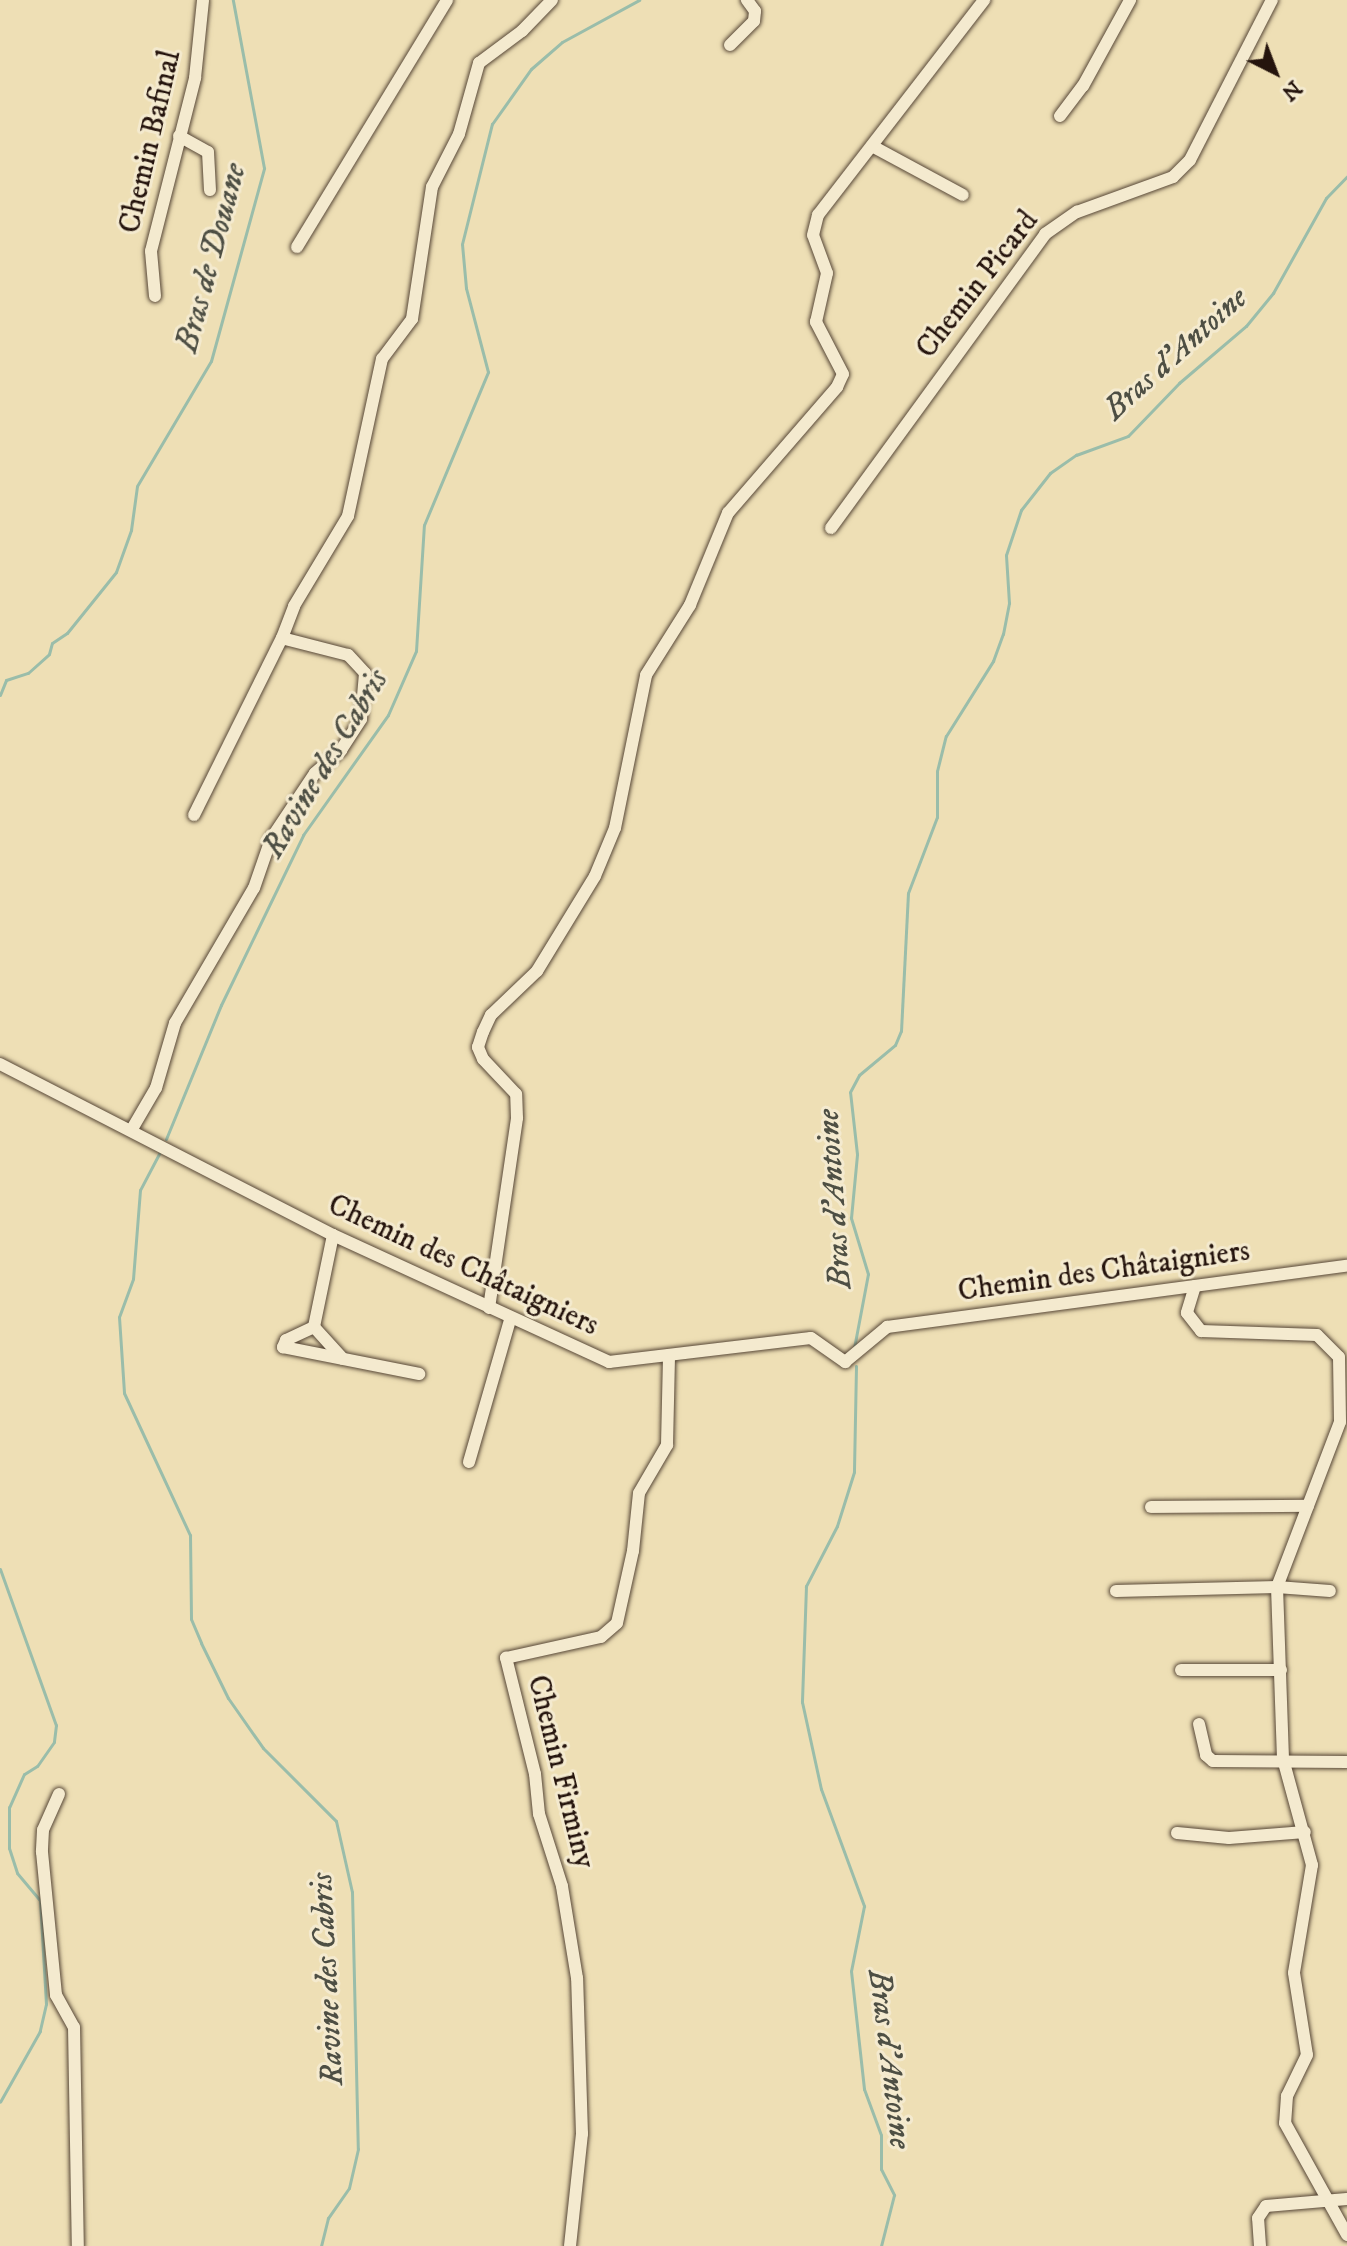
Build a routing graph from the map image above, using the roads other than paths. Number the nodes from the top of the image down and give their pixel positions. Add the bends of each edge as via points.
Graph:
1 (203, 0) edge
2 (447, 0) edge
3 (552, 0) edge
4 (747, 0) edge
5 (984, 0) edge
6 (1130, 0) edge
7 (1272, 0) edge
8 (730, 45) dead end
9 (1060, 116) dead end
10 (179, 136) junction
11 (872, 146) junction
12 (210, 190) dead end
13 (963, 195) dead end
14 (297, 247) dead end
15 (155, 296) dead end
16 (831, 528) dead end
17 (282, 638) junction
18 (194, 815) dead end
19 (0, 1064) edge
20 (132, 1129) junction
21 (333, 1235) junction
22 (1347, 1266) edge
23 (1195, 1286) junction
24 (489, 1308) junction
25 (510, 1320) junction
26 (314, 1327) junction
27 (669, 1355) junction
28 (344, 1360) junction
29 (419, 1374) dead end
30 (469, 1462) dead end
31 (1308, 1506) junction
32 (1151, 1507) dead end
33 (1277, 1587) junction
34 (1116, 1591) dead end
35 (1330, 1591) dead end
36 (1181, 1670) dead end
37 (1281, 1670) junction
38 (1199, 1724) dead end
39 (1283, 1759) junction
40 (1347, 1762) edge
41 (59, 1794) dead end
42 (1305, 1832) junction
43 (1177, 1833) dead end
44 (1347, 2199) edge
45 (1326, 2200) junction
46 (1347, 2235) edge
47 (78, 2246) edge
48 (570, 2246) edge
49 (1260, 2246) edge

1 - 10 street, Chemin Bafinal via 199,59
2 - 14 street
3 - 17 street via 479,63 459,134 432,187 412,319 382,359 348,516 294,606
4 - 8 street via 755,11 754,21
5 - 11 street
6 - 9 street via 1083,86
7 - 16 street, Chemin Picard via 1190,160 1173,177 1077,212 1045,234
10 - 12 street via 208,152
10 - 15 street, Chemin Bafinal via 151,251
11 - 13 street
11 - 24 street via 814,225 827,273 816,322 840,366 837,387 728,513 690,605 646,675 615,828 595,876 537,971 491,1015 478,1047 516,1094
17 - 18 street
17 - 20 street via 348,655 365,673 361,719 341,750 315,773 271,839 254,888 175,1023 156,1088
19 - 20 street, Chemin des Châtaigniers
20 - 21 street, Chemin des Châtaigniers
21 - 24 street, Chemin des Châtaigniers
21 - 26 street
22 - 23 street, Chemin des Châtaigniers
23 - 27 street, Chemin des Châtaigniers via 887,1327 845,1362 811,1338
23 - 31 street via 1187,1313 1201,1331 1317,1335 1339,1357 1340,1422
24 - 25 street, Chemin des Châtaigniers
25 - 27 street, Chemin des Châtaigniers via 609,1362
25 - 30 street
26 - 28 street
26 - 28 street via 286,1340 283,1347
27 - 48 street, Chemin Firminy via 667,1445 639,1493 617,1623 601,1637 506,1658 535,1774 539,1814 562,1886 577,1978 582,2134
28 - 29 street
31 - 32 street
31 - 33 street
33 - 34 street
33 - 35 street
33 - 37 street
36 - 37 street
37 - 39 street
38 - 39 street via 1206,1755 1213,1761
39 - 40 street
39 - 42 street
41 - 47 street via 43,1830 42,1852 56,1995 74,2027
42 - 43 street via 1229,1838
42 - 45 street via 1311,1887 1294,1989 1307,2055 1284,2110 1291,2138
44 - 45 street
45 - 46 street
45 - 49 street via 1266,2206 1258,2218

